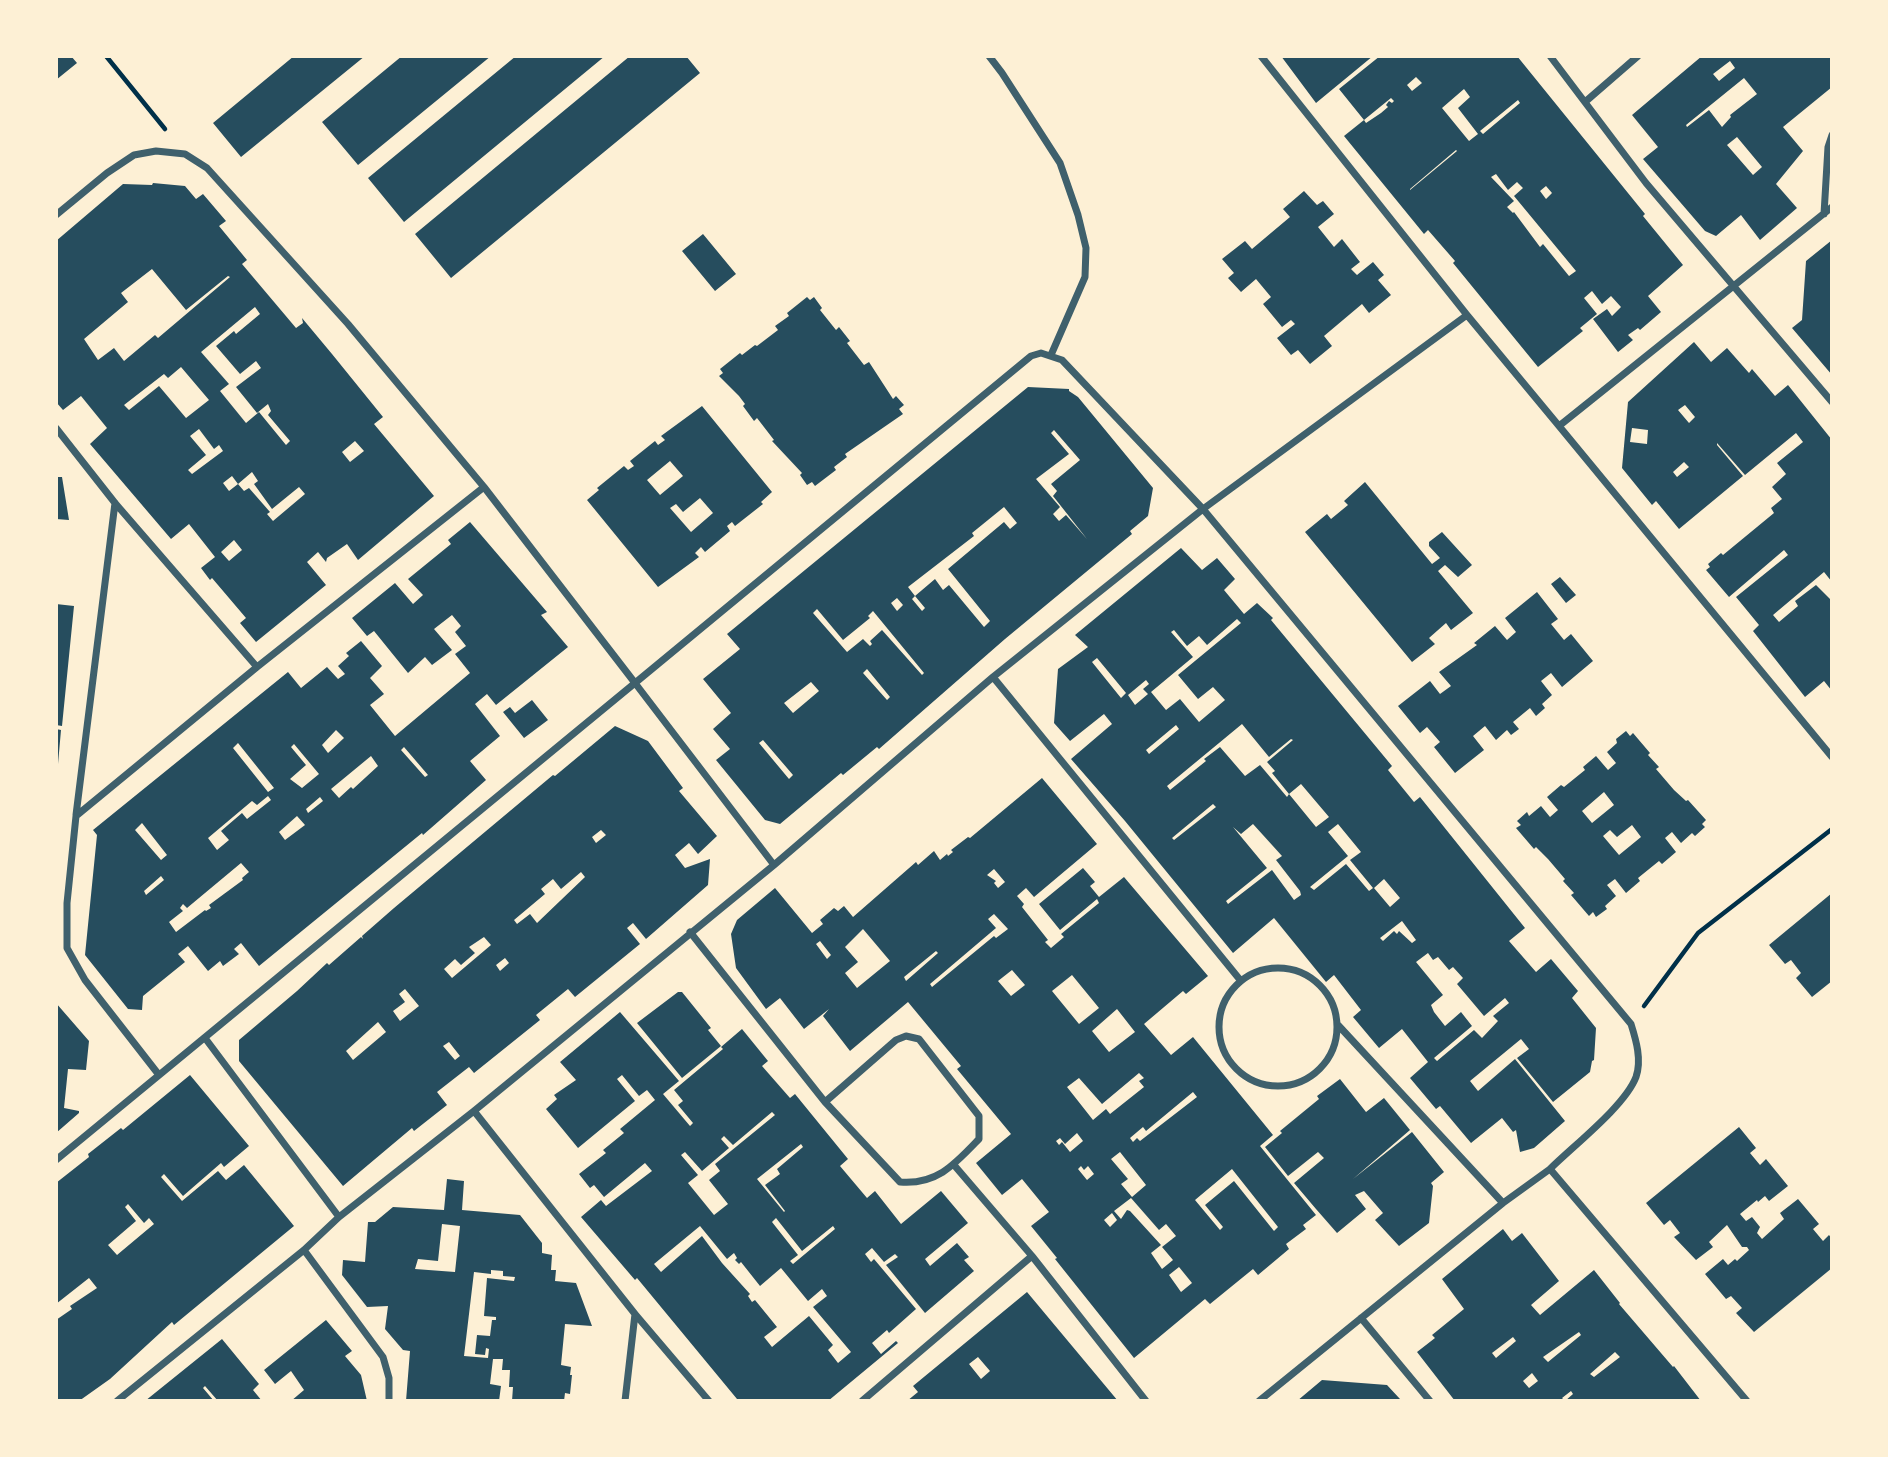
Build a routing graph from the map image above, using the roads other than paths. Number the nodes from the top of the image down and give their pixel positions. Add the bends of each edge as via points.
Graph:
1 (989, 56) edge
2 (1261, 56) edge
3 (1550, 56) edge
4 (1638, 56) edge
5 (1585, 102) junction
6 (1832, 135) edge
7 (1832, 207) edge
8 (1824, 214) junction
9 (56, 215) edge
10 (1736, 287) junction
11 (1467, 315) junction
12 (1051, 355) junction
13 (1832, 402) edge
14 (1559, 426) junction
15 (56, 428) edge
16 (484, 487) junction
17 (115, 503) junction
18 (1203, 509) junction
19 (257, 667) junction
20 (993, 677) junction
21 (635, 683) junction
22 (1832, 757) edge
23 (76, 816) junction
24 (774, 865) junction
25 (690, 932) junction
26 (1241, 981) junction
27 (1338, 1025) junction
28 (205, 1038) junction
29 (159, 1075) junction
30 (825, 1102) junction
31 (474, 1111) junction
32 (56, 1160) edge
33 (954, 1165) junction
34 (1550, 1168) junction
35 (1503, 1203) junction
36 (339, 1217) junction
37 (304, 1250) junction
38 (1032, 1256) junction
39 (635, 1314) junction
40 (1361, 1318) junction
41 (117, 1401) edge
42 (389, 1401) edge
43 (625, 1401) edge
44 (709, 1401) edge
45 (862, 1401) edge
46 (1146, 1401) edge
47 (1259, 1401) edge
48 (1430, 1401) edge
49 (1747, 1401) edge

1 - 12 street via 1060,163 1086,248 1085,276
2 - 11 street
3 - 5 street
4 - 5 street
5 - 10 street via 1646,183
6 - 8 street
7 - 8 street
8 - 10 street
9 - 16 street via 134,155 156,151 185,154 207,168 348,324
10 - 13 street
10 - 14 street
11 - 14 street
11 - 18 street
12 - 18 street via 1062,359
12 - 21 street via 1031,356
14 - 22 street
15 - 17 street
16 - 19 street
16 - 21 street
17 - 19 street
17 - 23 street
18 - 20 street
18 - 34 street via 1631,1024 1638,1055 1636,1077 1622,1100
19 - 23 street
20 - 24 street
20 - 26 street
21 - 24 street
21 - 28 street
23 - 29 street via 67,948 85,980
24 - 25 street
25 - 30 street
25 - 31 street
26 - 27 street via 1274,968 1309,977 1324,989
26 - 27 street via 1219,1017 1219,1040 1228,1059 1252,1080 1284,1087 1317,1073 1328,1060
27 - 35 street
28 - 29 street
28 - 36 street
29 - 32 street
30 - 33 street via 900,1182 925,1181
30 - 33 street via 896,1040 906,1035 919,1039 979,1116 979,1139
31 - 36 street
31 - 39 street
33 - 38 street
34 - 35 street
34 - 49 street
35 - 40 street
36 - 37 street
37 - 41 street
37 - 42 street via 383,1357
38 - 45 street
38 - 46 street
39 - 43 street
39 - 44 street
40 - 47 street
40 - 48 street

